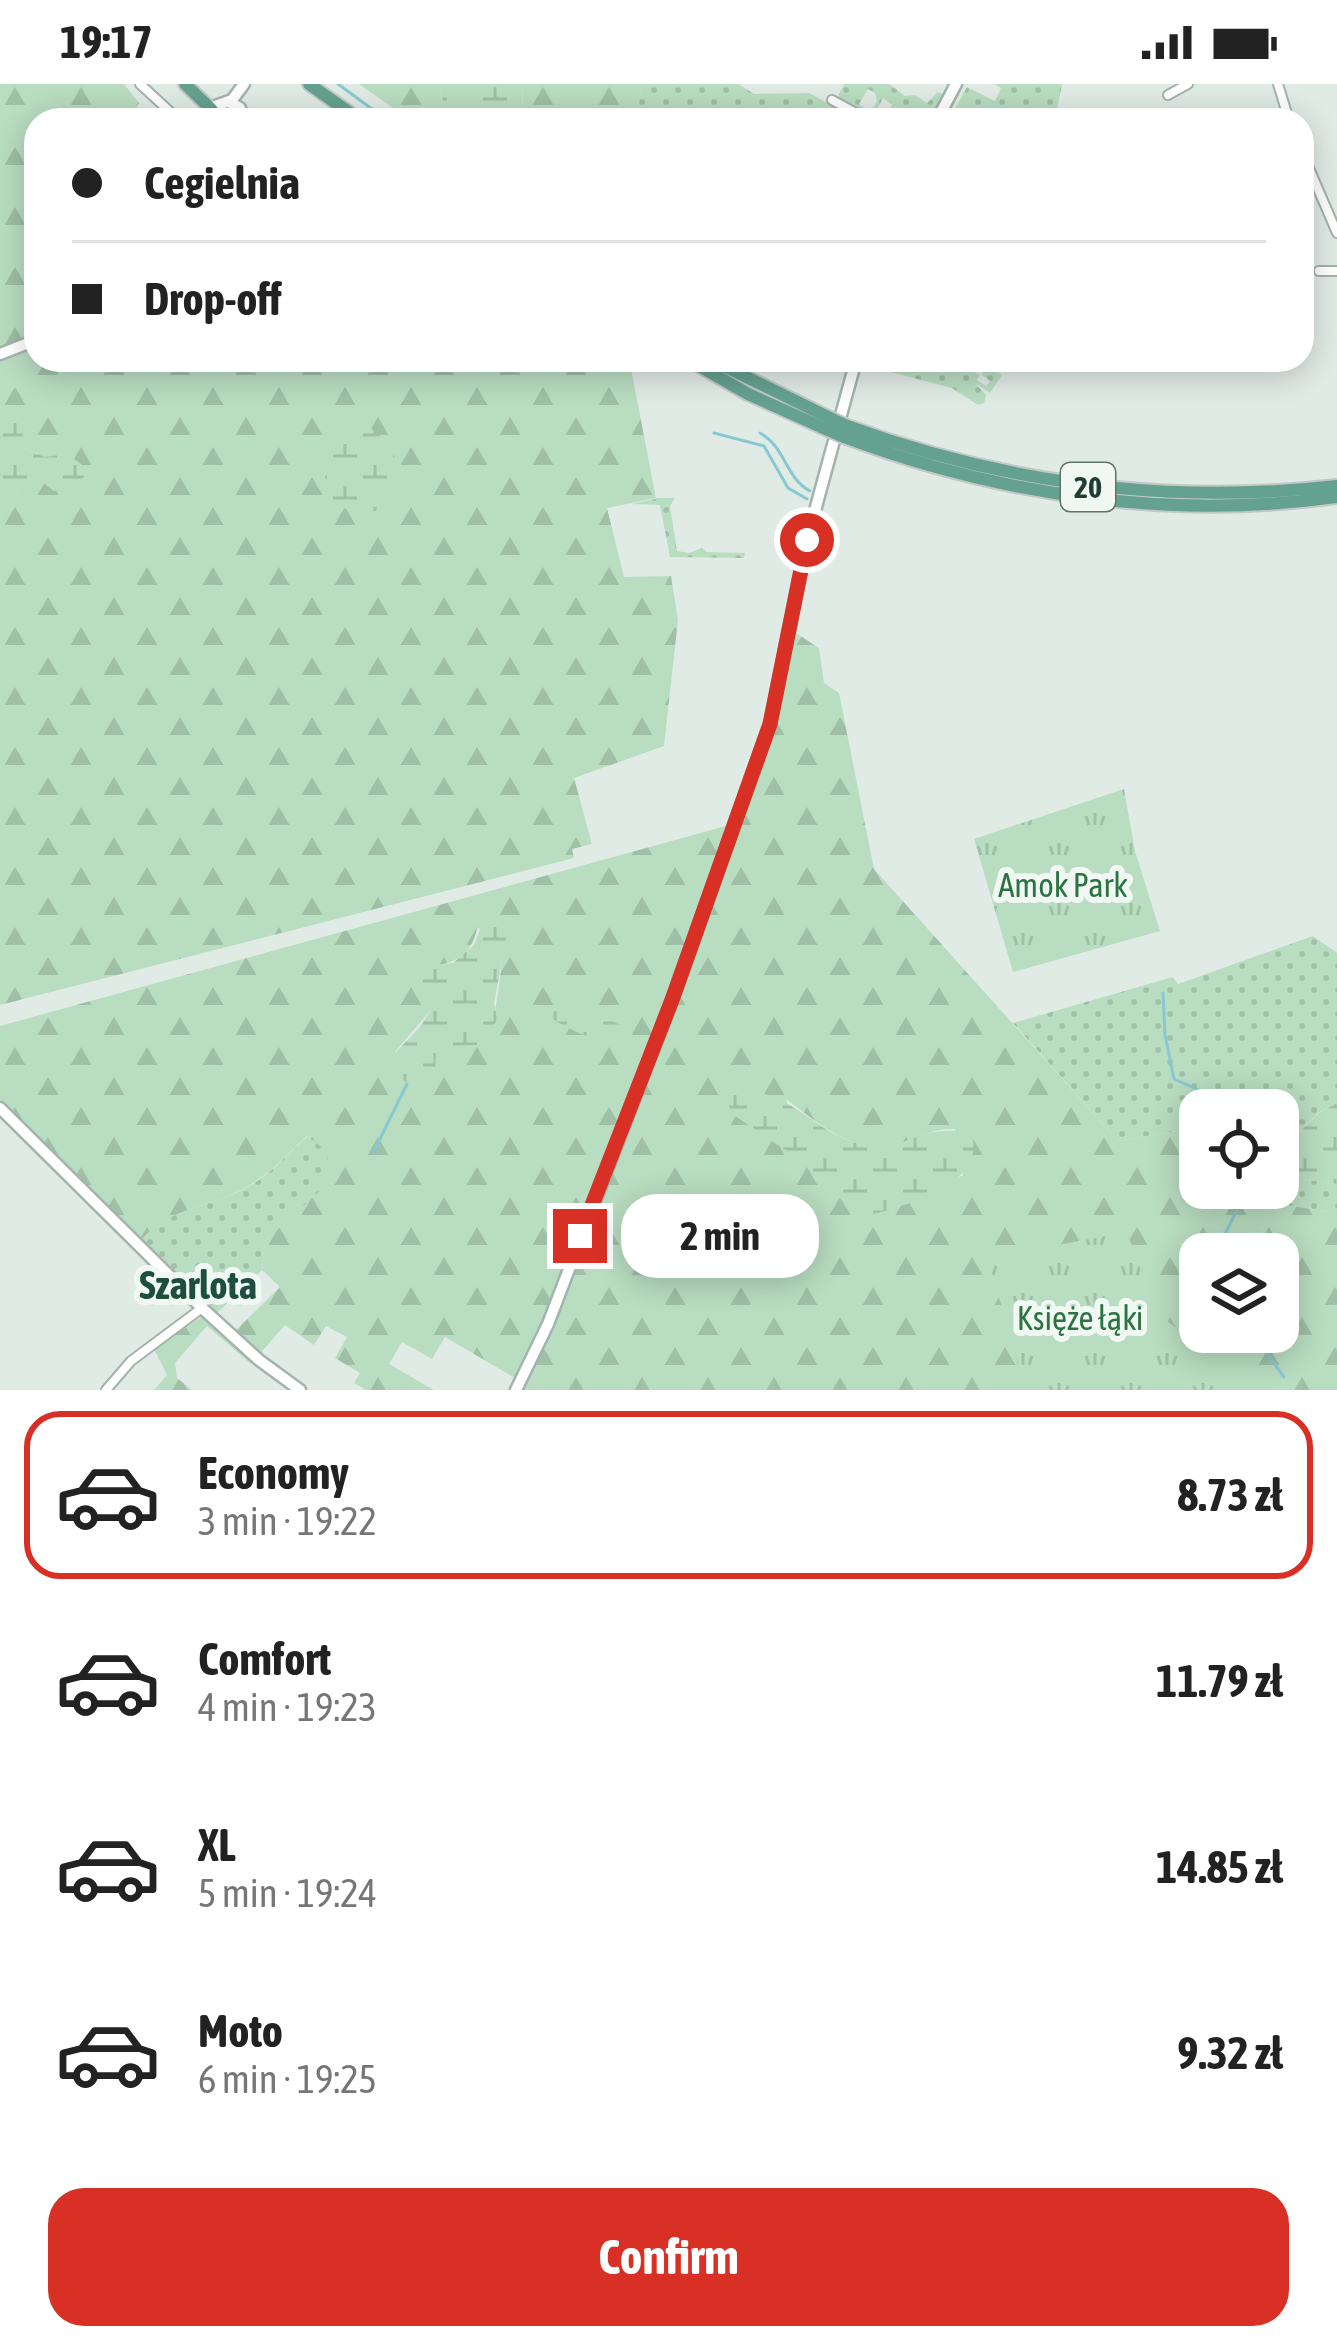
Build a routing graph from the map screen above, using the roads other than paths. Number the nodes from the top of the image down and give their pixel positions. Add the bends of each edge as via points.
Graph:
1 (140, 84) edge
2 (185, 84) edge
3 (304, 84) edge
4 (1189, 84) edge
5 (1168, 95) dead end
6 (832, 100) dead end
7 (166, 108) edge
8 (204, 108) edge
9 (333, 108) edge
10 (341, 108) edge
11 (847, 108) edge
12 (1314, 180) edge
13 (1337, 233) edge
14 (1319, 271) dead end
15 (1337, 271) edge
16 (710, 372) edge
17 (734, 372) edge
18 (853, 372) edge
19 (830, 425) junction
20 (846, 431) junction
21 (1337, 486) edge
22 (1337, 497) edge
23 (0, 1108) edge
24 (202, 1309) junction
25 (106, 1390) edge
26 (300, 1390) edge
27 (516, 1390) edge

1 - 7 street
2 - 8 main road
3 - 9 main road
3 - 10 main road
4 - 5 street
6 - 11 street
12 - 13 street
14 - 15 street
16 - 19 main road, 20
17 - 19 main road, 20
18 - 27 street via 807,540 770,724 672,1000
19 - 20 main road, 20, bridge
20 - 21 main road, 20 via 1073,485 1204,494
20 - 22 main road, 20 via 951,471 1090,499 1223,506
23 - 24 street
24 - 25 street via 131,1361
24 - 26 street

